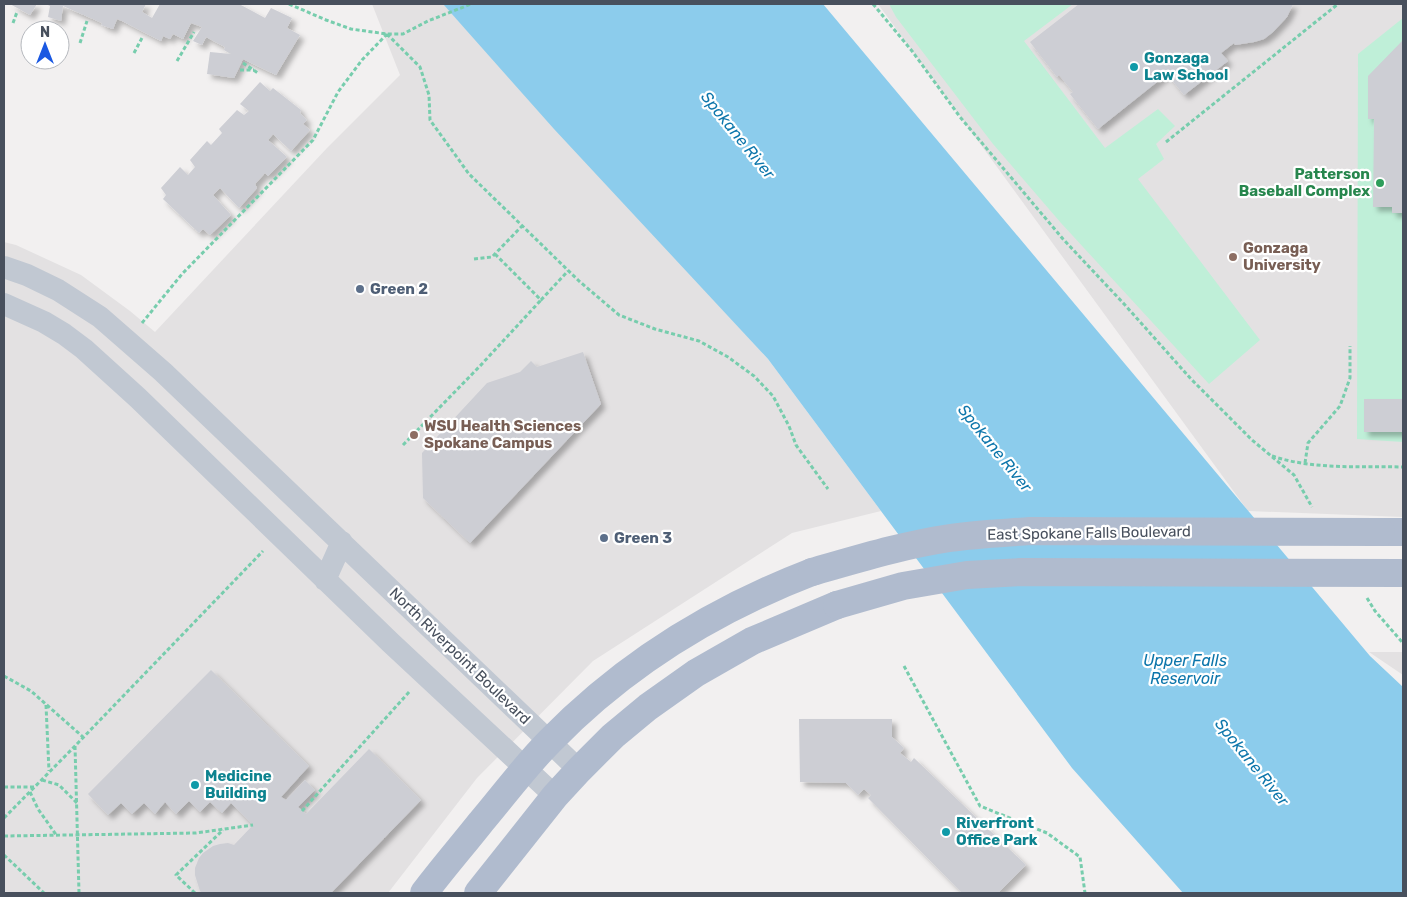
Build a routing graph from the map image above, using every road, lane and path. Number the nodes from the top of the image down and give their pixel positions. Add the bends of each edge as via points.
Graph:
1 (290, 4) edge
2 (472, 4) edge
3 (873, 4) edge
4 (1338, 4) edge
5 (17, 12) dead end
6 (87, 21) dead end
7 (13, 23) dead end
8 (194, 32) dead end
9 (387, 34) junction
10 (143, 36) dead end
11 (80, 43) dead end
12 (134, 52) dead end
13 (177, 61) dead end
14 (243, 63) dead end
15 (240, 70) dead end
16 (254, 70) junction
17 (258, 73) dead end
18 (1166, 142) dead end
19 (522, 226) junction
20 (494, 254) junction
21 (474, 259) dead end
22 (4, 267) edge
23 (568, 271) junction
24 (541, 300) junction
25 (4, 304) edge
26 (142, 323) dead end
27 (1350, 346) dead end
28 (163, 372) junction
29 (138, 398) junction
30 (403, 445) dead end
31 (1271, 456) junction
32 (1305, 463) junction
33 (1403, 467) edge
34 (828, 489) dead end
35 (1314, 509) dead end
36 (1392, 532) edge
37 (278, 534) junction
38 (342, 542) junction
39 (1403, 573) edge
40 (325, 580) junction
41 (1365, 594) dead end
42 (1403, 643) edge
43 (904, 666) dead end
44 (4, 676) edge
45 (410, 691) dead end
46 (46, 704) junction
47 (83, 738) junction
48 (549, 742) junction
49 (75, 746) junction
50 (526, 768) junction
51 (579, 770) junction
52 (49, 772) junction
53 (42, 780) junction
54 (4, 787) edge
55 (35, 787) junction
56 (30, 792) junction
57 (555, 796) junction
58 (77, 803) junction
59 (302, 810) dead end
60 (4, 818) edge
61 (253, 825) dead end
62 (223, 829) junction
63 (4, 836) edge
64 (57, 836) junction
65 (78, 836) junction
66 (4, 855) edge
67 (44, 893) edge
68 (79, 893) edge
69 (195, 893) edge
70 (424, 893) edge
71 (478, 893) edge
72 (1085, 893) edge

1 - 9 path via 351,29
2 - 9 path via 403,34
3 - 31 path via 960,116 1063,239 1190,379
4 - 18 path
5 - 7 path
6 - 11 path
8 - 13 path
9 - 19 path via 420,66 429,95 430,120 469,174
9 - 26 path via 338,92 313,140 182,274
10 - 12 path
14 - 16 path
15 - 16 path
16 - 17 path
19 - 20 path
19 - 23 path
20 - 21 path
20 - 24 path
22 - 28 street, North Riverpoint Boulevard via 58,290 100,317
23 - 24 path
23 - 34 path via 619,314 655,329 699,341 754,376 773,396 790,426 796,445
24 - 30 path
25 - 29 street via 64,334
27 - 32 path via 1350,378 1340,406 1308,443
28 - 29 street
28 - 38 street, North Riverpoint Boulevard
29 - 37 street
31 - 32 path
31 - 35 path via 1294,476
32 - 33 path
36 - 48 main road, East Spokane Falls Boulevard, bridge via 992,533 912,545 812,572 749,598 639,663
37 - 40 street
37 - 47 path
38 - 40 street
38 - 48 street, North Riverpoint Boulevard
39 - 51 main road, bridge via 1022,572 967,575 903,586 837,605 752,641 696,673 648,707
40 - 50 street
41 - 42 path via 1375,611
43 - 72 path via 980,806 1047,833 1080,857
44 - 46 path
45 - 59 path
46 - 47 path
46 - 52 path
47 - 49 path
48 - 50 main road, East Spokane Falls Boulevard
48 - 51 street, North Riverpoint Boulevard
49 - 52 path
49 - 58 path
50 - 57 street
50 - 70 main road, East Spokane Falls Boulevard
51 - 57 main road
52 - 53 path
53 - 55 path
53 - 58 path via 59,785
54 - 55 path
55 - 56 path
56 - 60 path
56 - 64 path
57 - 71 main road
58 - 65 path
61 - 62 path
62 - 65 path via 196,833
62 - 69 path via 176,874
63 - 64 path
64 - 65 path
65 - 68 path
66 - 67 path

